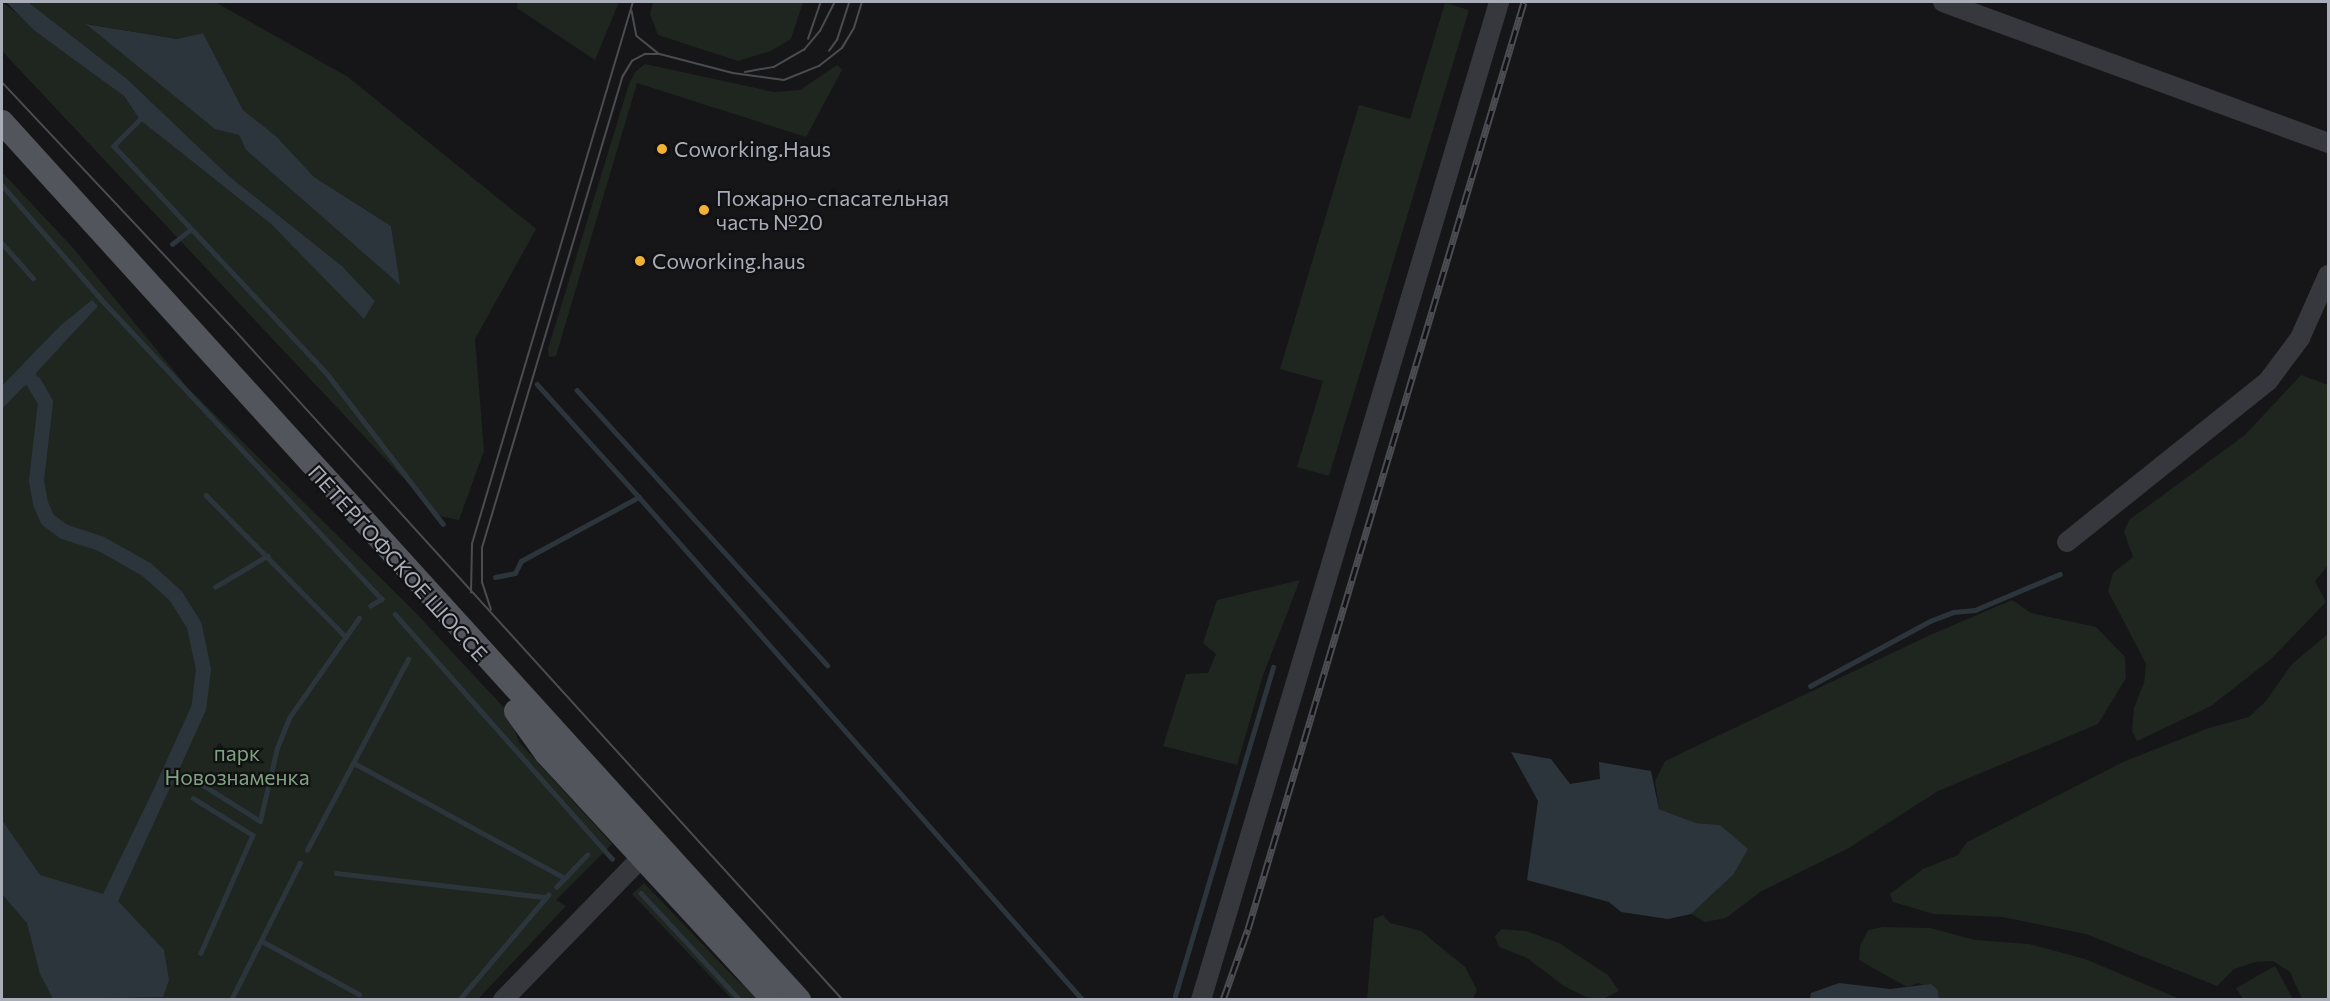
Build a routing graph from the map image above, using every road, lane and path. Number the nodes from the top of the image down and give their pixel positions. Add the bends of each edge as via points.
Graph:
1 (1499, 2) edge
2 (1943, 2) edge
3 (2, 122) edge
4 (2328, 143) edge
5 (2, 146) edge
6 (2328, 275) edge
7 (2067, 542) dead end
8 (647, 851) junction
9 (503, 999) edge
10 (774, 999) edge
11 (799, 999) edge
12 (1201, 999) edge

1 - 12 street
2 - 4 street
3 - 8 main road, ПЕТЕРГОФСКОЕ ШОССЕ
5 - 8 main road, ПЕТЕРГОФСКОЕ ШОССЕ via 517,712 546,753
6 - 7 street via 2300,338 2268,381
8 - 9 street
8 - 10 main road, ПЕТЕРГОФСКОЕ ШОССЕ
8 - 11 main road, ПЕТЕРГОФСКОЕ ШОССЕ

